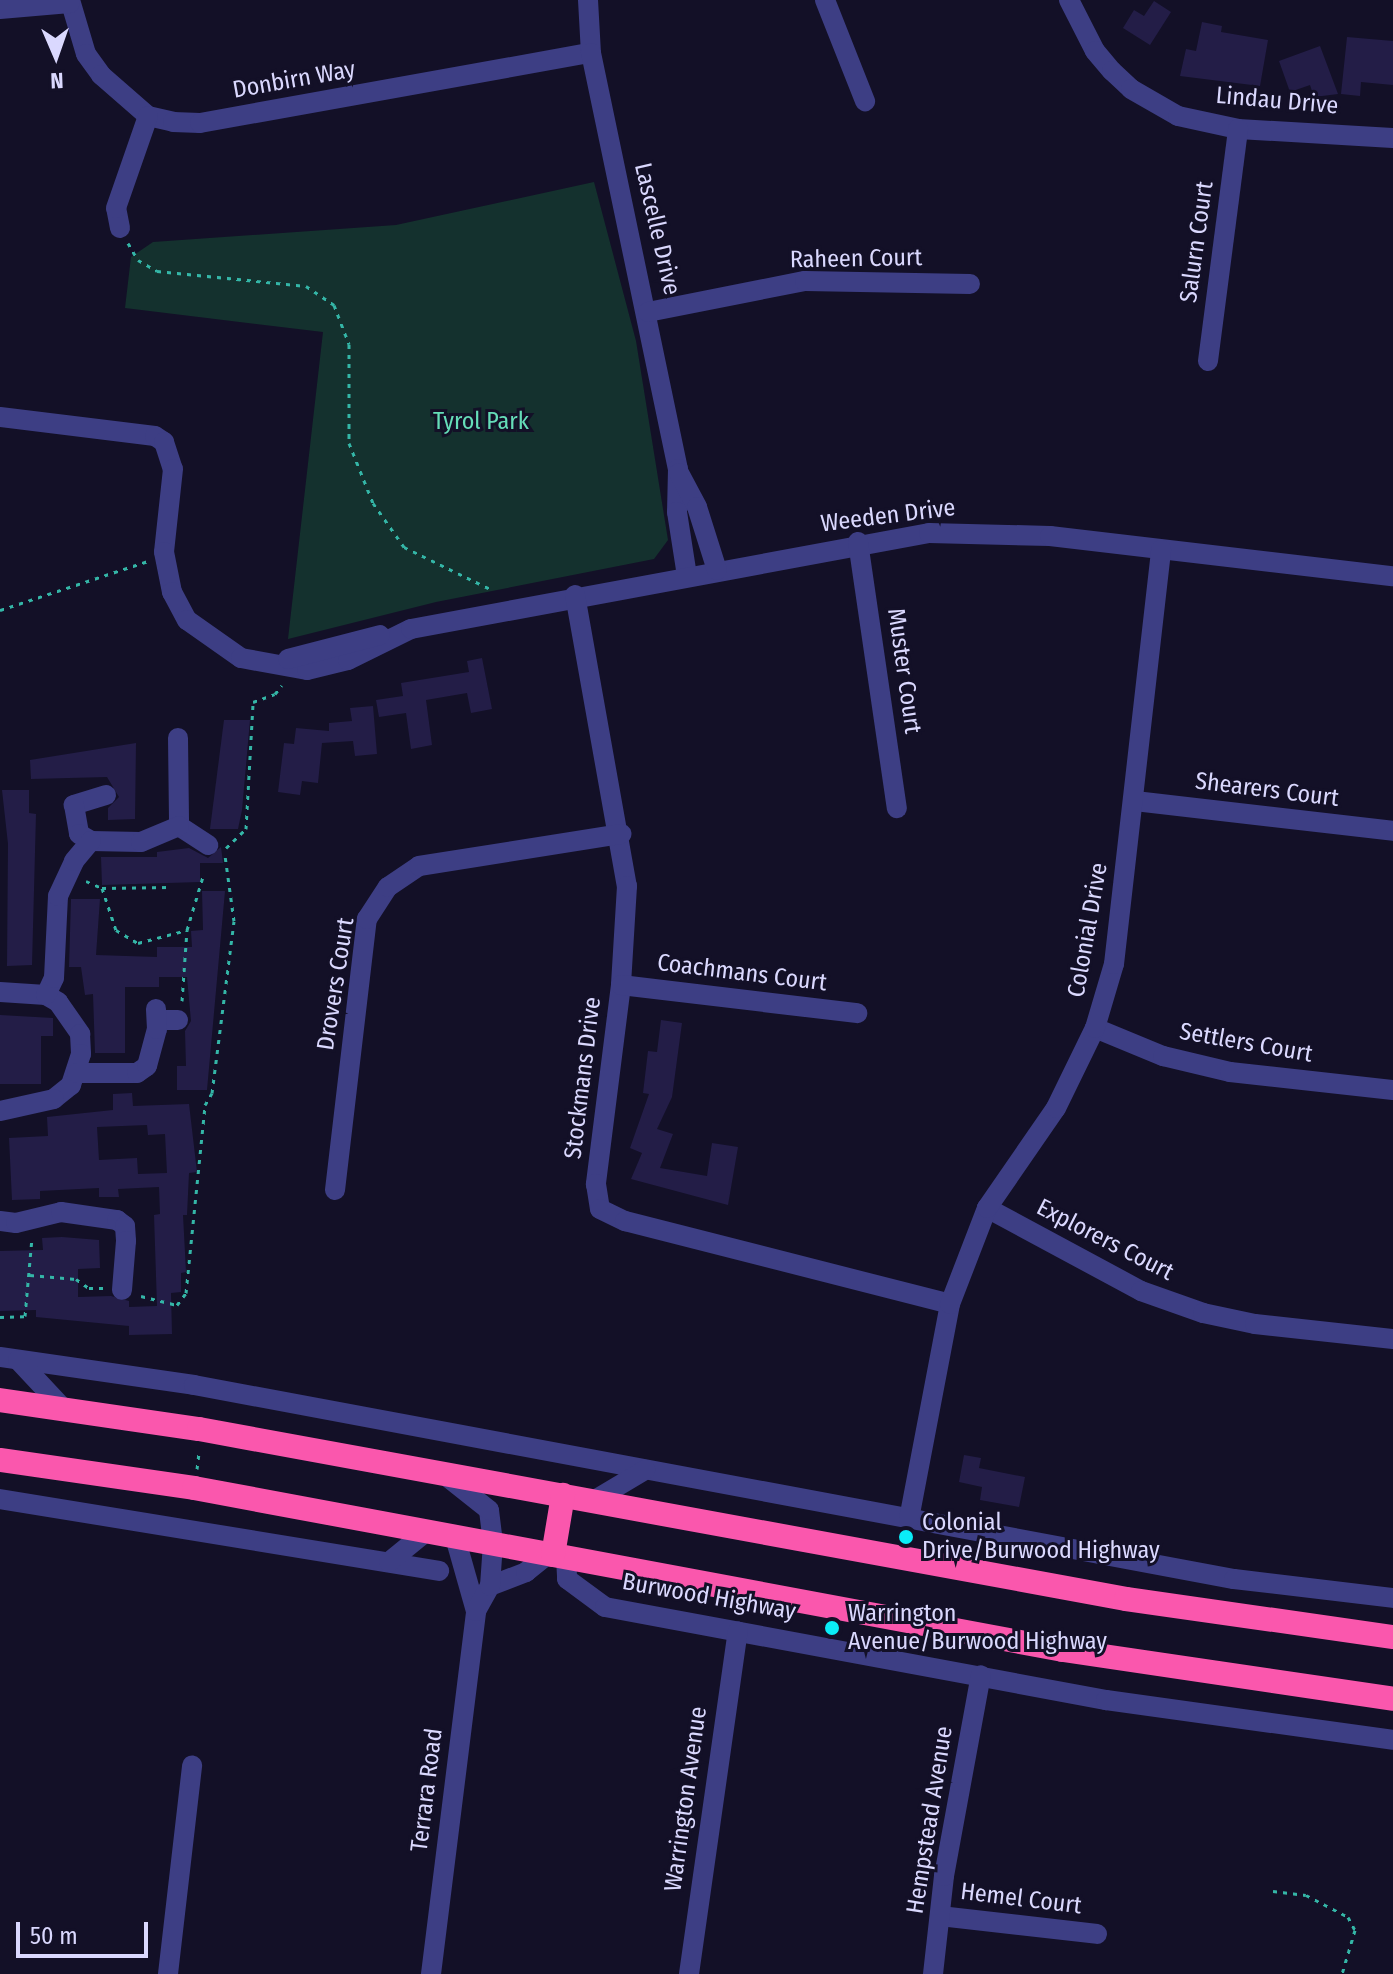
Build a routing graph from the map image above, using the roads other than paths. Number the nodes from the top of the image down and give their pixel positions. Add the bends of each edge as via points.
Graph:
1 (588, 0) edge
2 (825, 0) edge
3 (1069, 0) edge
4 (70, 2) edge
5 (0, 9) edge
6 (591, 53) junction
7 (865, 101) dead end
8 (148, 116) junction
9 (1238, 129) junction
10 (1393, 138) edge
11 (120, 228) road end
12 (970, 284) dead end
13 (648, 312) junction
14 (1208, 361) dead end
15 (0, 417) edge
16 (678, 469) junction
17 (858, 542) junction
18 (1161, 550) junction
19 (717, 570) junction
20 (687, 576) junction
21 (1393, 576) edge
22 (575, 595) junction
23 (178, 738) dead end
24 (106, 795) dead end
25 (1135, 801) junction
26 (897, 808) dead end
27 (179, 826) junction
28 (1393, 831) edge
29 (621, 834) junction
30 (91, 841) junction
31 (208, 845) dead end
32 (621, 985) junction
33 (0, 992) edge
34 (46, 995) junction
35 (857, 1013) dead end
36 (164, 1016) road end
37 (1095, 1028) junction
38 (77, 1073) junction
39 (1393, 1090) edge
40 (0, 1111) edge
41 (335, 1190) dead end
42 (987, 1208) junction
43 (0, 1221) edge
44 (122, 1290) road end
45 (950, 1304) junction
46 (1393, 1339) edge
47 (9, 1358) edge
48 (0, 1400) edge
49 (62, 1407) junction
50 (0, 1460) edge
51 (645, 1470) junction
52 (445, 1475) junction
53 (563, 1495) junction
54 (0, 1499) edge
55 (593, 1501) junction
56 (909, 1519) junction
57 (427, 1531) junction
58 (455, 1537) junction
59 (493, 1543) junction
60 (556, 1555) junction
61 (389, 1562) junction
62 (439, 1571) dead end
63 (1234, 1579) junction
64 (490, 1586) junction
65 (1393, 1598) edge
66 (476, 1611) junction
67 (1254, 1620) junction
68 (738, 1631) junction
69 (1393, 1637) edge
70 (981, 1675) junction
71 (1393, 1699) edge
72 (1393, 1740) edge
73 (192, 1765) dead end
74 (940, 1916) junction
75 (1097, 1934) dead end
76 (168, 1974) edge
77 (431, 1974) edge
78 (689, 1974) edge
79 (933, 1974) edge

1 - 6 street, Lascelle Drive
2 - 7 street
3 - 9 street, Lindau Drive via 1095,51 1131,89 1178,116
4 - 5 street
4 - 8 street via 86,54
6 - 8 street, Donbirn Way via 200,123
6 - 13 street, Lascelle Drive
8 - 11 street via 116,208
9 - 10 street, Lindau Drive
9 - 14 street, Salurn Court
12 - 13 street, Raheen Court via 805,281
13 - 16 street, Lascelle Drive
15 - 22 street, Weeden Drive via 155,436 164,442 173,469 164,552 172,592 202,635 256,661 320,669 395,634
16 - 19 street, Lascelle Drive via 697,507
16 - 20 street, Lascelle Drive via 677,512
17 - 18 street, Weeden Drive via 984,532
17 - 19 street, Weeden Drive
17 - 26 street, Muster Court
18 - 21 street, Weeden Drive
18 - 25 street, Colonial Drive
19 - 20 street, Weeden Drive
20 - 22 street, Weeden Drive
22 - 29 street, Stockmans Drive
23 - 27 street
24 - 30 street via 74,805 72,818 79,834
25 - 28 street, Shearers Court
25 - 37 street, Colonial Drive via 1114,964
27 - 30 street via 141,842
27 - 31 street
29 - 32 street, Stockmans Drive via 627,928
29 - 41 street, Drovers Court via 419,866 388,887 367,919
30 - 34 street via 58,896 54,978
32 - 35 street, Coachmans Court
32 - 45 street, Stockmans Drive via 596,1184 600,1209 625,1221
33 - 34 street
34 - 38 street via 72,1017 80,1034
36 - 38 street via 147,1066 137,1073
37 - 39 street, Settlers Court via 1163,1056 1230,1072
37 - 42 street, Colonial Drive via 1056,1108
38 - 40 street via 54,1099
42 - 45 street, Colonial Drive
42 - 46 street, Explorers Court via 1141,1291 1203,1313
43 - 44 street via 61,1212 117,1220 125,1226
45 - 56 street, Colonial Drive
47 - 49 street
47 - 51 street via 131,1374
48 - 49 highway
49 - 52 highway
50 - 57 highway, Burwood Highway via 194,1488
51 - 55 street
51 - 56 street
52 - 53 highway
52 - 59 street, Terrara Road via 489,1510
53 - 55 highway
53 - 60 highway
54 - 61 street
55 - 67 highway
56 - 63 street
57 - 58 highway, Burwood Highway
57 - 61 street
58 - 59 highway, Burwood Highway
58 - 66 street, Terrara Road
59 - 60 highway, Burwood Highway
59 - 64 street, Terrara Road
60 - 64 street
60 - 68 street, Burwood Highway via 567,1579 594,1603
60 - 71 highway, Burwood Highway via 1063,1650
61 - 62 street
63 - 65 street
63 - 67 street
64 - 66 street, Terrara Road
66 - 77 street, Terrara Road
67 - 69 highway
68 - 70 street, Burwood Highway
68 - 78 street, Warrington Avenue
70 - 72 street, Burwood Highway via 1106,1700
70 - 74 street, Hempstead Avenue
73 - 76 street
74 - 75 street, Hemel Court
74 - 79 street, Hempstead Avenue

